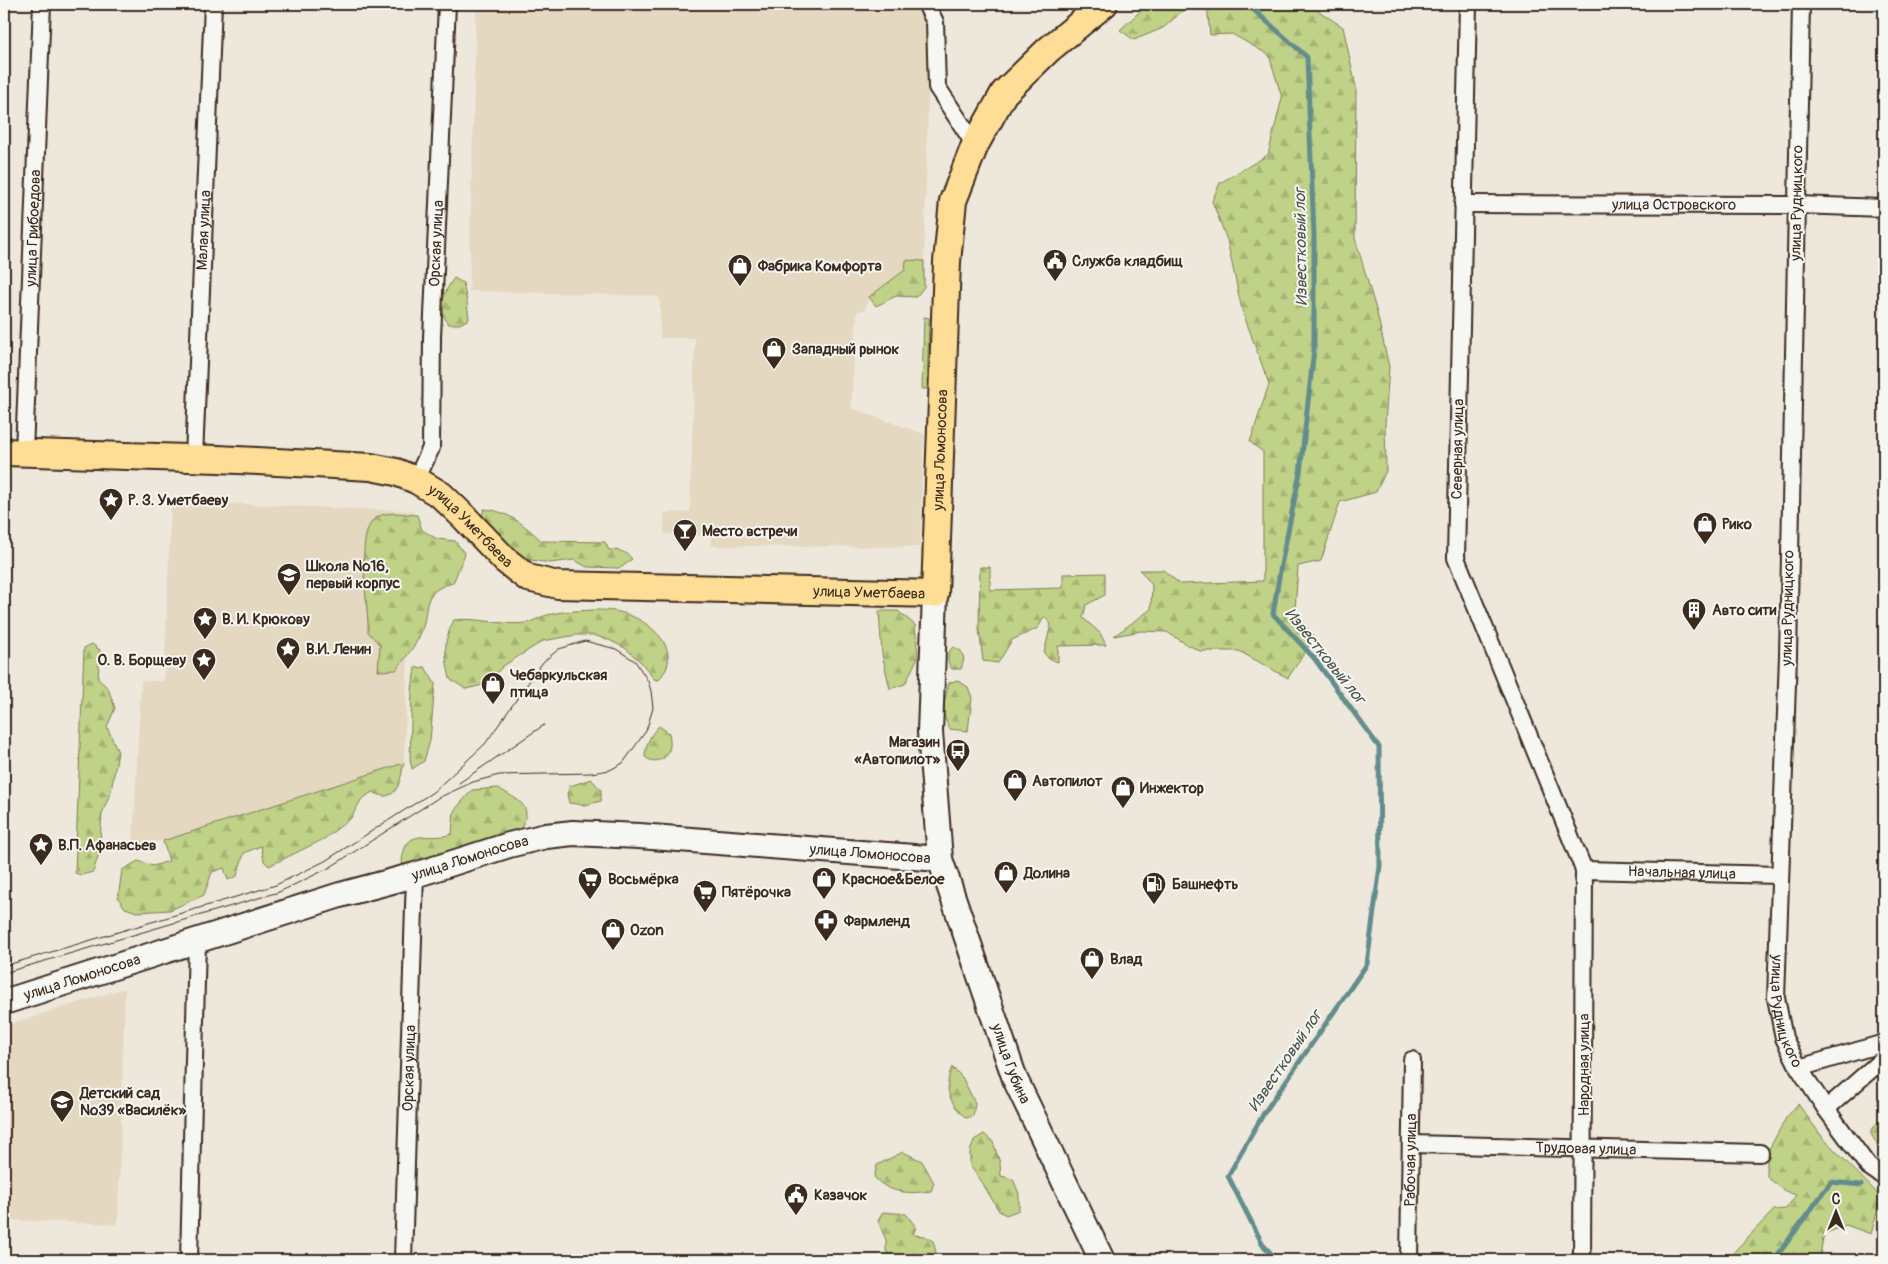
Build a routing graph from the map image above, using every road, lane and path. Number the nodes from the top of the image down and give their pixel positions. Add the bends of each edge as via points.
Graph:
1 (42, 4) edge
2 (213, 4) edge
3 (447, 4) edge
4 (926, 4) edge
5 (1104, 4) edge
6 (1468, 4) edge
7 (1801, 4) edge
8 (975, 145) junction
9 (1464, 204) junction
10 (1797, 205) junction
11 (1884, 208) edge
12 (14, 452) edge
13 (194, 458) junction
14 (416, 480) junction
15 (935, 594) junction
16 (940, 859) junction
17 (1584, 870) junction
18 (415, 875) junction
19 (1779, 875) junction
20 (197, 941) junction
21 (4, 1002) edge
22 (1884, 1043) edge
23 (1884, 1058) edge
24 (1412, 1060) dead end
25 (1799, 1068) junction
26 (1826, 1109) junction
27 (1412, 1144) junction
28 (1583, 1149) junction
29 (1760, 1153) dead end
30 (1884, 1177) edge
31 (189, 1260) edge
32 (403, 1260) edge
33 (1102, 1260) edge
34 (1409, 1260) edge
35 (1582, 1260) edge

1 - 12 street, улица Грибоедова
2 - 13 street, Малая улица
3 - 14 street, Орская улица via 432,328 431,448
4 - 8 street via 935,22 937,87
5 - 8 main road, улица Ломоносова via 1048,50 1004,93
6 - 9 street, Северная улица
7 - 10 street, улица Рудницкого
8 - 15 main road, улица Ломоносова via 953,201 947,262
9 - 10 street, улица Островского
9 - 17 street, Северная улица via 1456,558
10 - 11 street, улица Островского
10 - 19 street, улица Рудницкого via 1788,656
12 - 13 main road, улица Уметбаева
13 - 14 main road, улица Уметбаева via 371,467
14 - 15 main road, улица Уметбаева via 441,496 505,560 528,578 558,585
15 - 16 street, улица Ломоносова via 930,732
16 - 18 street, улица Ломоносова via 573,833 509,845
16 - 33 street, улица Губина via 1015,1079
17 - 19 street, Начальная улица
17 - 28 street, Народная улица
18 - 20 street, улица Ломоносова via 340,895
18 - 32 street, Орская улица
19 - 25 street, улица Рудницкого via 1776,998 1784,1038
20 - 21 street, улица Ломоносова
20 - 31 street
22 - 25 street
23 - 26 street
24 - 27 street, Рабочая улица
25 - 26 street, улица Рудницкого
26 - 30 street, улица Рудницкого via 1868,1166
27 - 28 street, Трудовая улица
27 - 34 street, Рабочая улица
28 - 29 street, Трудовая улица
28 - 35 street, Народная улица

